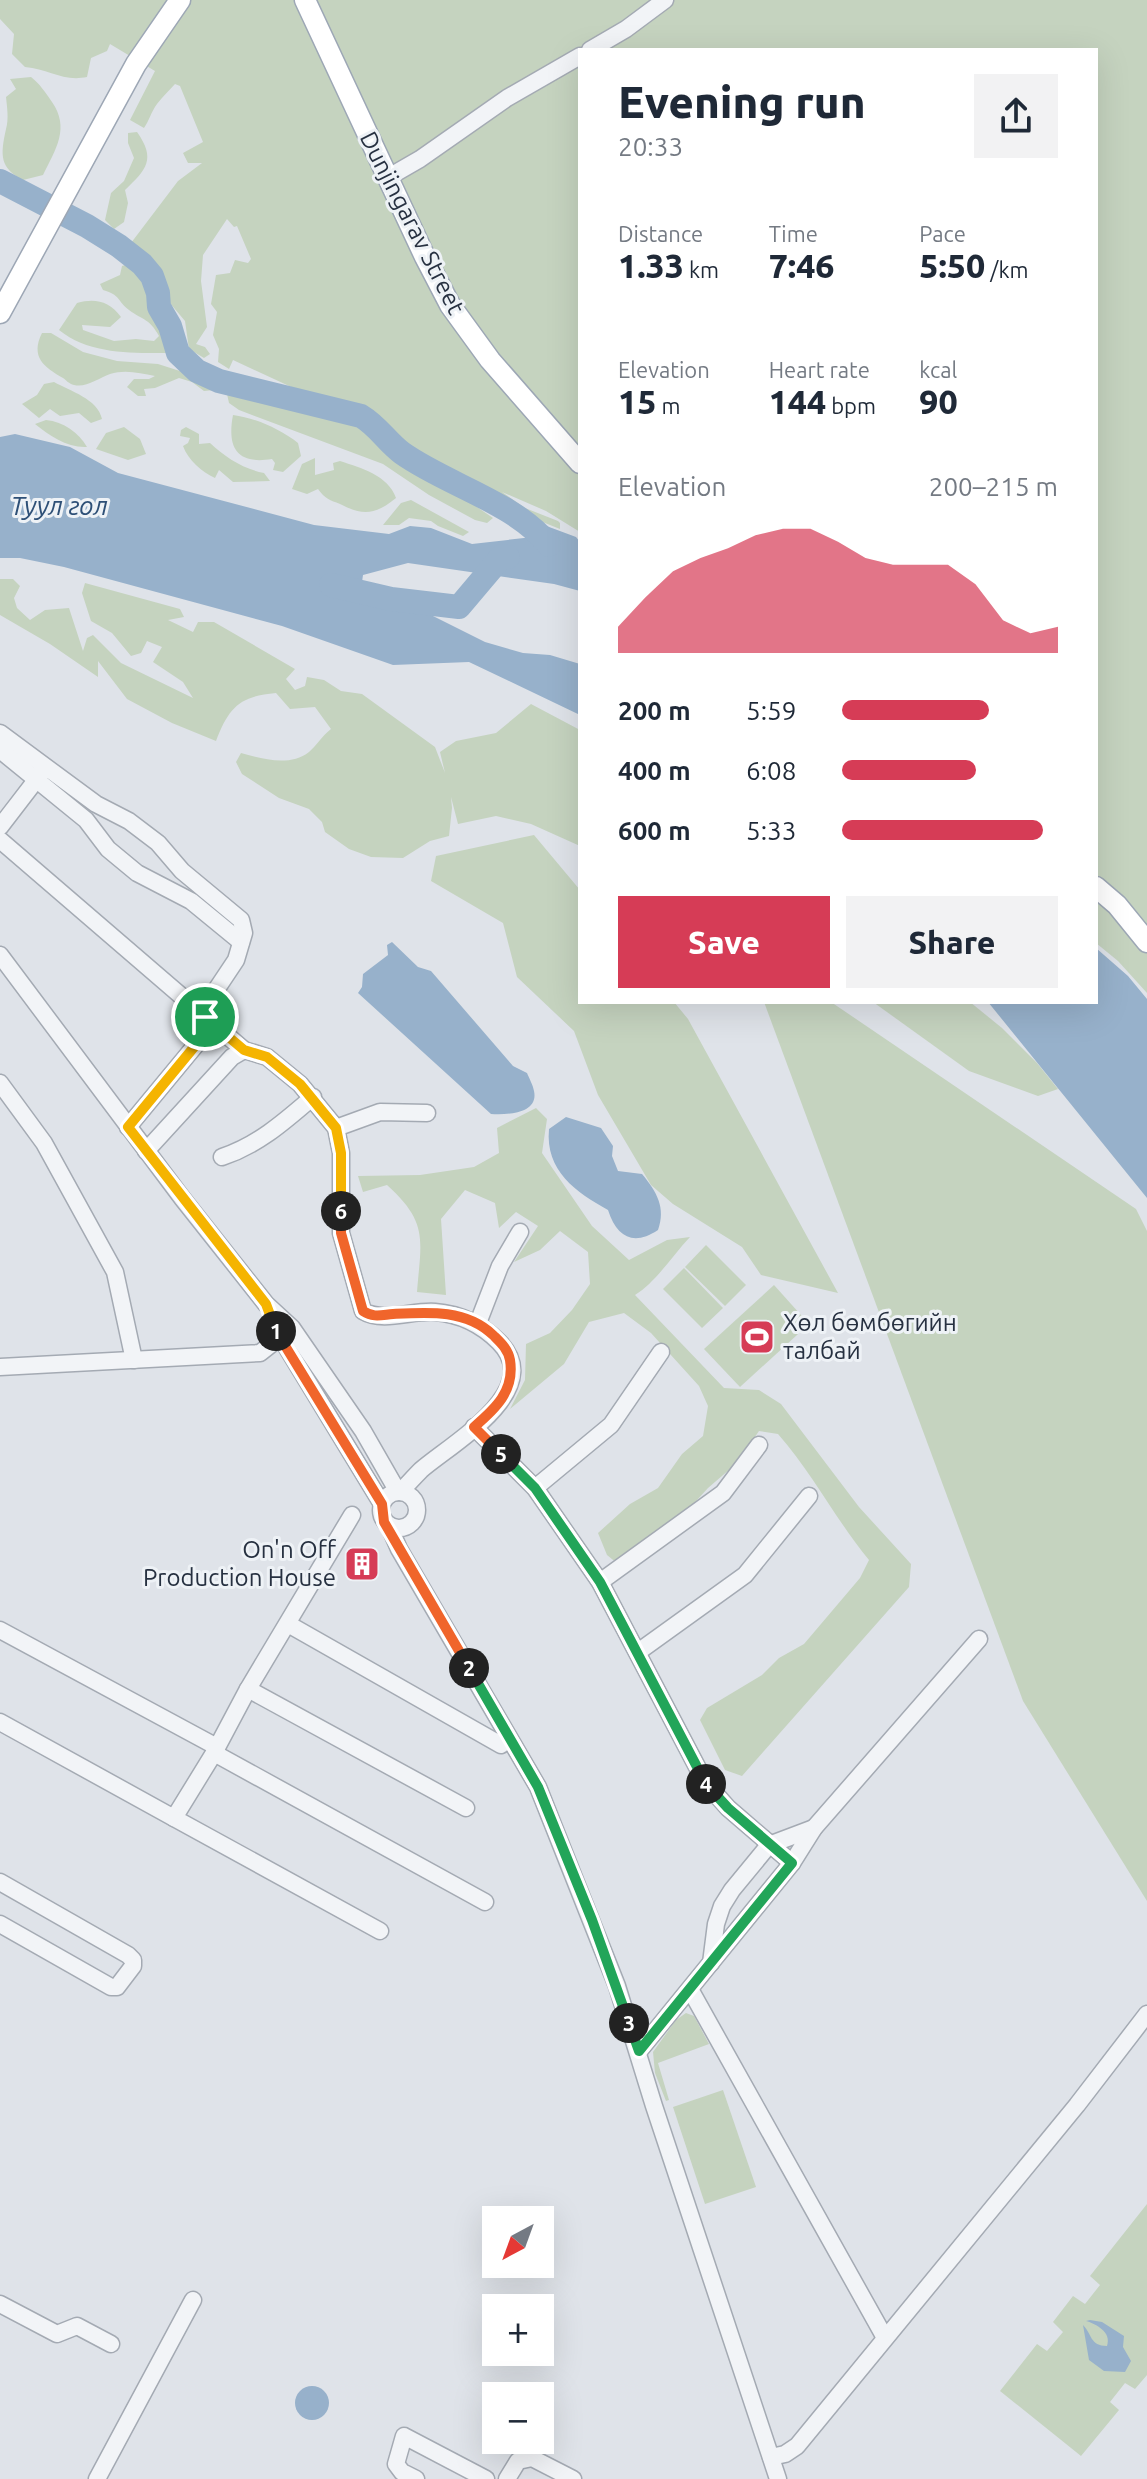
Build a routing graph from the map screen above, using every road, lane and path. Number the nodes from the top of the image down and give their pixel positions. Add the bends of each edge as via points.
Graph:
1 (180, 0) edge
2 (305, 0) edge
3 (665, 0) edge
4 (593, 48) edge
5 (578, 57) edge
6 (387, 178) junction
7 (0, 313) edge
8 (578, 461) edge
9 (0, 733) edge
10 (0, 750) edge
11 (41, 773) junction
12 (0, 827) edge
13 (0, 840) edge
14 (1098, 889) edge
15 (241, 942) junction
16 (1147, 942) edge
17 (0, 955) edge
18 (205, 1017) junction
19 (244, 1050) junction
20 (0, 1083) edge
21 (313, 1097) junction
22 (427, 1113) dead end
23 (128, 1127) junction
24 (336, 1128) junction
25 (146, 1151) junction
26 (222, 1157) dead end
27 (520, 1232) dead end
28 (266, 1304) junction
29 (478, 1323) junction
30 (279, 1338) junction
31 (661, 1352) dead end
32 (134, 1360) junction
33 (0, 1367) edge
34 (474, 1427) junction
35 (759, 1445) dead end
36 (535, 1488) junction
37 (403, 1494) junction
38 (809, 1496) dead end
39 (382, 1504) junction
40 (352, 1515) dead end
41 (389, 1526) junction
42 (408, 1526) junction
43 (410, 1566) junction
44 (600, 1582) junction
45 (288, 1624) junction
46 (0, 1630) edge
47 (979, 1639) dead end
48 (638, 1652) junction
49 (248, 1689) junction
50 (0, 1722) edge
51 (501, 1745) dead end
52 (215, 1750) junction
53 (466, 1808) dead end
54 (174, 1818) junction
55 (814, 1828) junction
56 (769, 1845) junction
57 (792, 1863) junction
58 (0, 1882) edge
59 (485, 1902) dead end
60 (0, 1924) edge
61 (380, 1931) dead end
62 (711, 1963) junction
63 (691, 1991) junction
64 (1147, 2014) edge
65 (639, 2051) junction
66 (193, 2300) dead end
67 (0, 2304) edge
68 (884, 2336) junction
69 (111, 2344) dead end
70 (771, 2457) junction
71 (97, 2479) edge
72 (416, 2479) edge
73 (486, 2479) edge
74 (507, 2479) edge
75 (573, 2479) edge
76 (778, 2479) edge

1 - 7 main road via 120,92
2 - 6 main road, Dunjingarav Street
3 - 4 street
5 - 6 street
6 - 8 main road, Dunjingarav Street via 463,325
9 - 11 street
10 - 11 street
11 - 12 street
11 - 15 street via 108,849 137,873 191,901
11 - 15 street via 158,843 182,871 241,920
13 - 18 street
14 - 16 main road
15 - 18 street
17 - 23 street
18 - 19 street
18 - 23 street via 204,1035
19 - 21 street via 267,1057
19 - 25 street
20 - 32 street via 44,1143 115,1272
21 - 24 street
21 - 26 street via 244,1150
22 - 24 street via 380,1112
23 - 25 street
24 - 29 street via 341,1233 363,1311 378,1317 434,1312
25 - 28 street
27 - 29 street
28 - 30 street
28 - 37 street via 292,1328
29 - 34 street via 508,1351 511,1375 503,1398
30 - 32 street via 260,1353
30 - 39 street
31 - 36 street via 611,1425
32 - 33 street
34 - 36 street
34 - 37 street via 420,1471
35 - 44 street via 723,1493
36 - 44 street
37 - 39 street via 388,1496
37 - 42 street via 416,1506
38 - 48 street via 745,1575
39 - 41 street
40 - 45 street
41 - 42 street
41 - 43 street
42 - 43 street
43 - 65 street via 538,1787
44 - 48 street
45 - 49 street
45 - 51 street
46 - 52 street
47 - 55 street
48 - 56 street via 705,1782
49 - 52 street
49 - 53 street
50 - 54 street
52 - 54 street
52 - 59 street
54 - 61 street
55 - 56 street
55 - 57 street
56 - 57 street
56 - 62 street via 722,1906
57 - 62 street
58 - 60 street via 128,1955 133,1966 117,1987 111,1987
62 - 63 street
63 - 65 street
63 - 68 street
64 - 68 street via 1069,2116
65 - 70 street
66 - 71 street
67 - 69 street via 57,2334 77,2326
68 - 70 street via 797,2446
70 - 76 street
72 - 73 street via 396,2464 404,2436
74 - 75 street via 518,2461 532,2458

